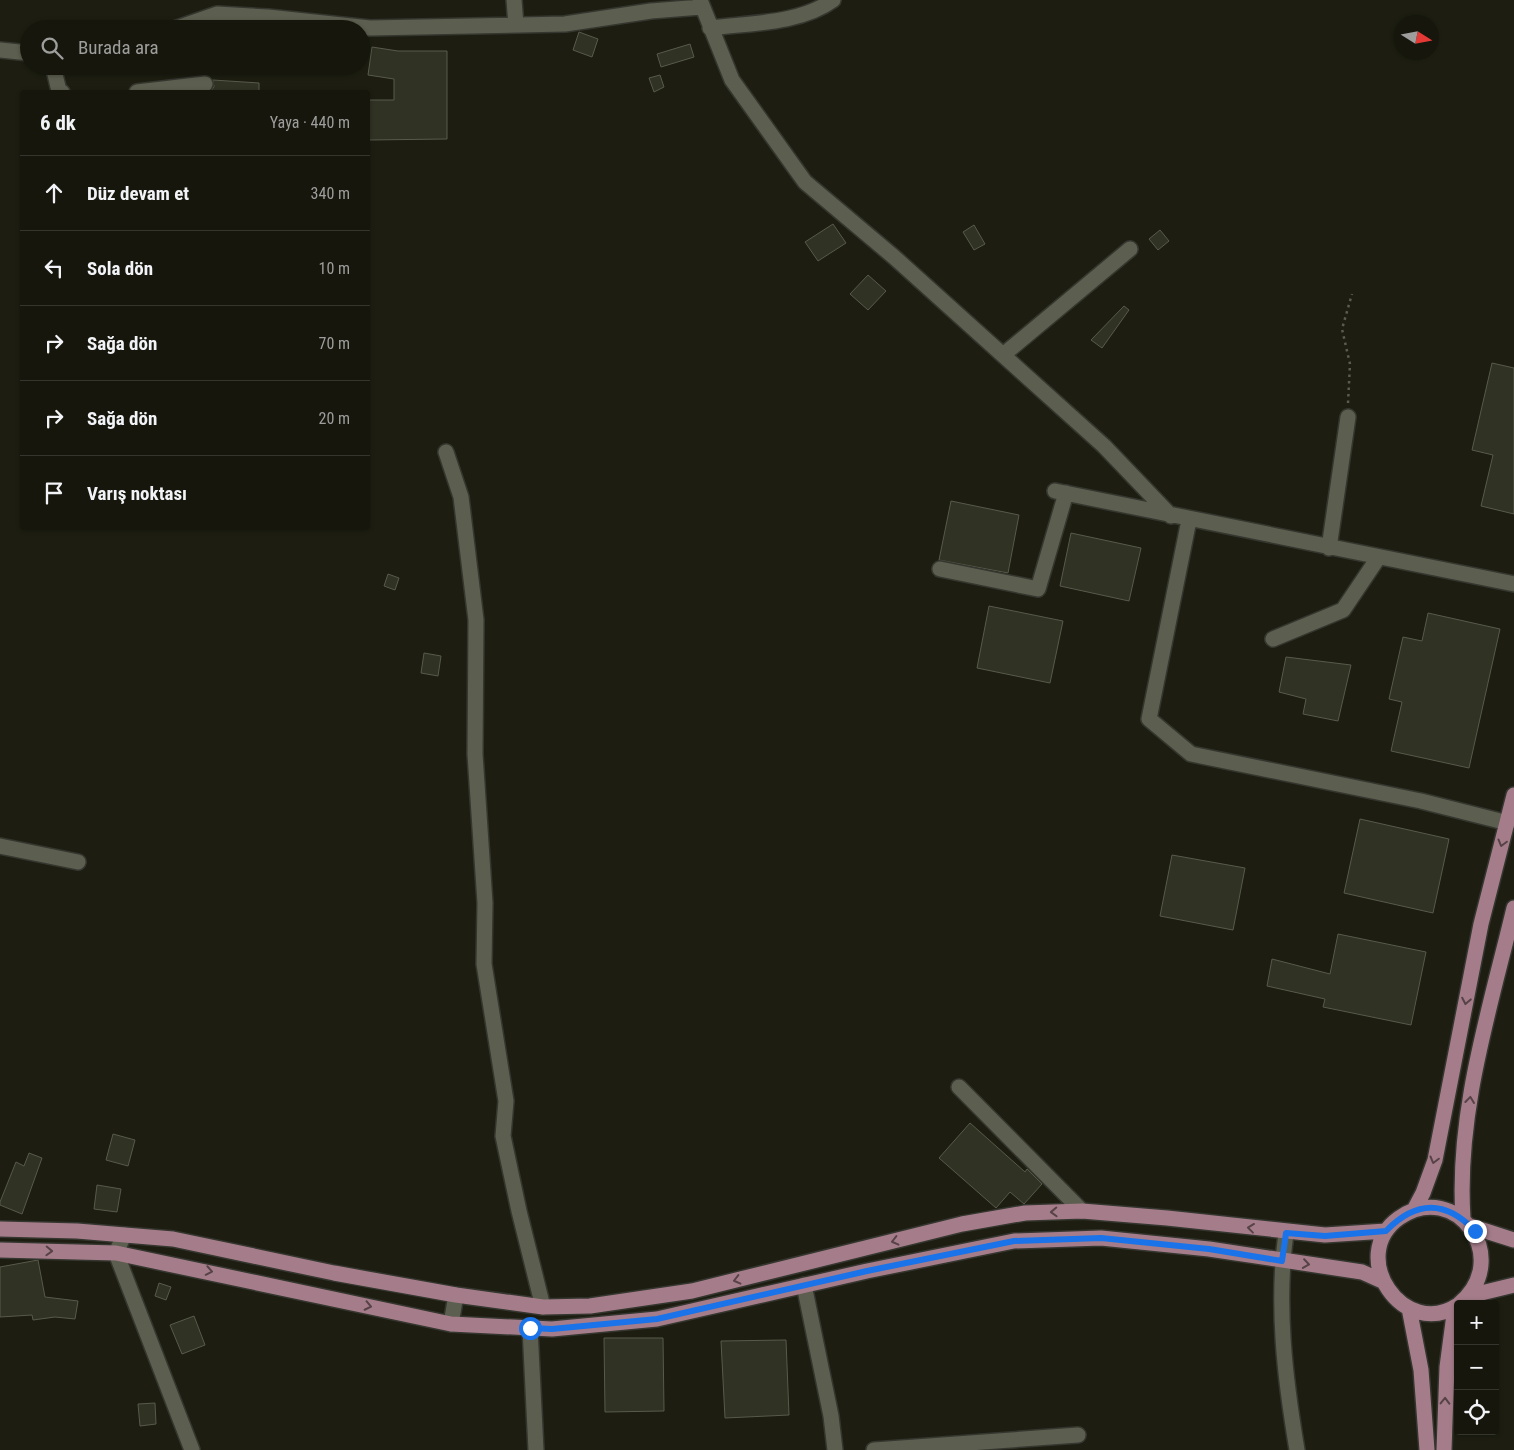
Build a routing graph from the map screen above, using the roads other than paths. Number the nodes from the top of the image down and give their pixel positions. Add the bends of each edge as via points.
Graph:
1 (514, 0) edge
2 (833, 0) edge
3 (701, 3) edge
4 (200, 20) edge
5 (296, 20) edge
6 (516, 25) junction
7 (370, 28) edge
8 (710, 28) junction
9 (0, 50) edge
10 (20, 52) edge
11 (55, 75) edge
12 (205, 84) dead end
13 (59, 90) edge
14 (154, 90) edge
15 (1130, 249) dead end
16 (1003, 355) junction
17 (1348, 417) road end
18 (446, 452) dead end
19 (1171, 516) junction
20 (1189, 520) junction
21 (1329, 548) junction
22 (1378, 558) junction
23 (940, 569) dead end
24 (1514, 584) edge
25 (1273, 639) dead end
26 (1514, 795) edge
27 (1508, 823) junction
28 (0, 846) edge
29 (78, 862) dead end
30 (1514, 908) edge
31 (959, 1087) dead end
32 (1414, 1210) junction
33 (1082, 1211) junction
34 (1467, 1222) junction
35 (0, 1228) edge
36 (1386, 1231) junction
37 (1286, 1233) junction
38 (124, 1236) junction
39 (1514, 1240) edge
40 (0, 1250) edge
41 (116, 1253) junction
42 (1282, 1261) junction
43 (1382, 1281) junction
44 (804, 1285) junction
45 (1514, 1285) edge
46 (456, 1295) junction
47 (1463, 1300) edge
48 (1469, 1300) edge
49 (1454, 1306) edge
50 (543, 1307) junction
51 (1409, 1308) junction
52 (451, 1324) junction
53 (530, 1328) junction
54 (1454, 1333) edge
55 (1078, 1435) dead end
56 (192, 1450) edge
57 (536, 1450) edge
58 (835, 1450) edge
59 (874, 1450) edge
60 (1297, 1450) edge
61 (1427, 1450) edge
62 (1444, 1450) edge

1 - 6 street
2 - 8 street via 822,8 788,18
3 - 6 street via 565,24
3 - 8 street
4 - 5 street via 217,14
6 - 7 street
8 - 16 street via 732,80 805,182
9 - 10 street
11 - 13 street
12 - 14 street
15 - 16 street
16 - 19 street via 1104,446
17 - 21 street
18 - 50 street via 461,498 476,620 474,754 485,903 484,964 506,1101 503,1136
19 - 20 street
19 - 23 street via 1060,492 1038,589
20 - 21 street
20 - 27 street via 1149,719 1191,754 1421,800
21 - 22 street
22 - 24 street
22 - 25 street via 1343,610
26 - 27 main road
27 -> 32 main road via 1481,924 1435,1160
28 - 29 street
34 -> 30 main road via 1462,1189 1471,1092
31 - 33 street
32 - 34 main road via 1440,1208
32 - 36 main road via 1398,1218
37 -> 33 main road
33 -> 50 main road via 1025,1213 962,1224 692,1290 590,1306
34 - 39 main road
34 - 47 main road via 1482,1248 1483,1265 1479,1282
35 - 38 main road
36 - 37 main road via 1325,1236
36 - 43 main road via 1379,1247
37 - 42 street
38 - 41 street
38 - 46 main road via 173,1239
40 -> 41 main road
41 -> 52 main road
41 - 56 street
42 -> 43 main road via 1362,1272
42 - 44 main road via 1209,1249 1101,1238 1014,1241
42 - 60 street via 1286,1390
43 - 51 main road via 1392,1296
44 - 53 main road via 657,1319 552,1329
44 - 58 street
45 - 48 main road
46 - 50 main road
46 - 52 street
49 - 51 main road via 1439,1312
51 - 61 main road via 1420,1370
52 - 53 main road
53 - 57 street
62 -> 54 main road via 1447,1367
55 - 59 street

